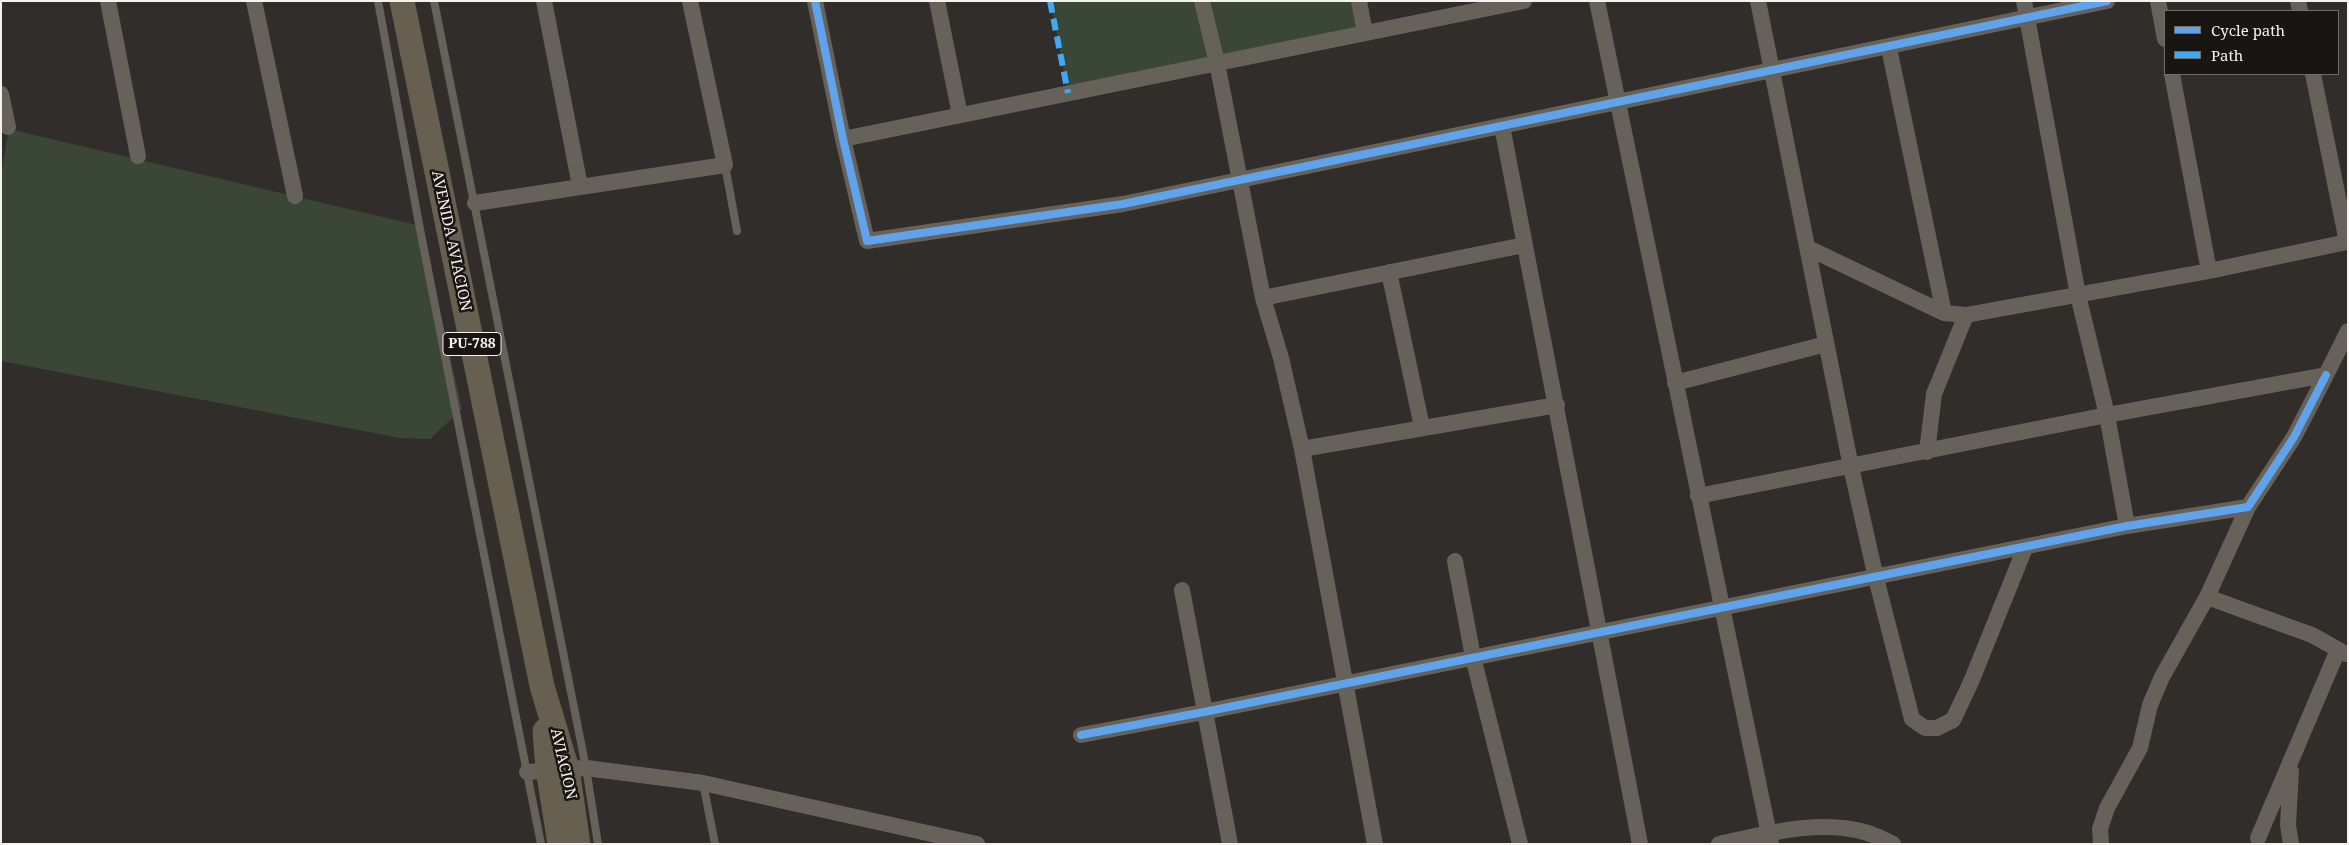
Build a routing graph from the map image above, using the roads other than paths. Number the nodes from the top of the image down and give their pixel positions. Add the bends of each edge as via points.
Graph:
1 (108, 1) edge
2 (254, 1) edge
3 (378, 1) edge
4 (402, 1) edge
5 (434, 1) edge
6 (544, 1) edge
7 (690, 1) edge
8 (815, 1) edge
9 (937, 1) edge
10 (1202, 1) edge
11 (1359, 1) edge
12 (1524, 1) edge
13 (1597, 1) edge
14 (1758, 1) edge
15 (2108, 1) edge
16 (2158, 1) edge
17 (1478, 6) edge
18 (2025, 9) edge
19 (1365, 33) junction
20 (2164, 34) edge
21 (1889, 48) junction
22 (1218, 63) junction
23 (1772, 71) junction
24 (2172, 75) edge
25 (2313, 75) edge
26 (1, 94) edge
27 (1618, 102) junction
28 (960, 115) junction
29 (8, 126) dead end
30 (1502, 126) junction
31 (842, 139) junction
32 (138, 156) dead end
33 (725, 165) junction
34 (1239, 181) junction
35 (580, 186) junction
36 (294, 196) dead end
37 (475, 203) junction
38 (737, 231) dead end
39 (2347, 242) edge
40 (1524, 245) junction
41 (1808, 248) junction
42 (2209, 271) junction
43 (1389, 272) junction
44 (2078, 295) junction
45 (1263, 298) junction
46 (1944, 313) junction
47 (1966, 315) junction
48 (2348, 331) edge
49 (1826, 344) junction
50 (2326, 375) junction
51 (1675, 383) junction
52 (1557, 405) junction
53 (2107, 415) junction
54 (1422, 427) junction
55 (1302, 449) junction
56 (1927, 452) junction
57 (1851, 467) junction
58 (1698, 496) junction
59 (2248, 507) junction
60 (2127, 526) junction
61 (2025, 548) junction
62 (1454, 562) dead end
63 (1876, 578) junction
64 (1182, 590) dead end
65 (2207, 597) junction
66 (1721, 608) junction
67 (1600, 632) junction
68 (2343, 653) edge
69 (1473, 657) junction
70 (1344, 683) junction
71 (542, 686) joint
72 (1204, 712) junction
73 (1081, 735) dead end
74 (2292, 759) junction
75 (557, 770) junction
76 (703, 783) junction
77 (2258, 838) dead end
78 (1770, 839) edge
79 (541, 844) edge
80 (560, 844) edge
81 (578, 844) edge
82 (598, 844) edge
83 (715, 844) edge
84 (977, 844) edge
85 (1230, 844) edge
86 (1375, 844) edge
87 (1520, 844) edge
88 (1640, 844) edge
89 (1719, 844) edge
90 (1893, 844) edge
91 (2101, 844) edge
92 (2291, 844) edge

1 - 32 street
2 - 36 street
3 - 75 lane via 421,234
4 - 71 main road, AVENIDA AVIACION / PU-788
5 - 37 lane
6 - 35 street
7 - 33 street
8 - 31 street
9 - 28 street
10 - 22 street
11 - 19 street
12 - 17 street
13 - 27 street
14 - 23 street
15 - 18 street
16 - 20 street
17 - 19 street
18 - 21 street
18 - 44 street
19 - 22 street
21 - 23 street
21 - 46 street
22 - 28 street
22 - 34 street
23 - 27 street
23 - 41 street
24 - 42 street
25 - 39 street
26 - 29 street
27 - 30 street
27 - 51 street
28 - 31 street
30 - 34 street
30 - 40 street
31 - 34 street via 867,241 1123,204
33 - 35 street
33 - 38 lane
34 - 45 street
35 - 37 street
37 - 75 lane
39 - 42 street
40 - 43 street
40 - 52 street
41 - 46 street
41 - 49 street
42 - 44 street
43 - 45 street
43 - 54 street
44 - 47 street
44 - 53 street
45 - 55 street
46 - 47 street
47 - 56 street via 1934,394
48 - 50 street
49 - 51 street
49 - 57 street
50 - 53 street
50 - 59 street via 2294,437
51 - 58 street
52 - 54 street
52 - 67 street
53 - 56 street
53 - 60 street
54 - 55 street
55 - 70 street
56 - 57 street
57 - 58 street
57 - 63 street
58 - 66 street
59 - 60 street
59 - 65 street
60 - 61 street
61 - 63 street
61 - 63 street via 1953,720 1936,728 1925,728 1912,720
62 - 69 street
63 - 66 street
64 - 72 street
65 - 68 street via 2312,635
65 - 91 street via 2162,677 2150,705 2140,748 2107,808 2100,829
66 - 67 street
66 - 78 street
67 - 69 street
67 - 88 street
68 - 74 street
69 - 70 street
69 - 87 street
70 - 72 street
70 - 86 street
71 - 75 main road, AVIACION
72 - 73 street
72 - 85 street
74 - 77 street
74 - 92 street via 2288,825
75 - 76 street
75 - 79 lane
75 - 80 main road
75 - 81 main road, AVIACION
75 - 82 lane
76 - 83 lane
76 - 84 street
78 - 89 street
78 - 90 street via 1822,826 1868,832

